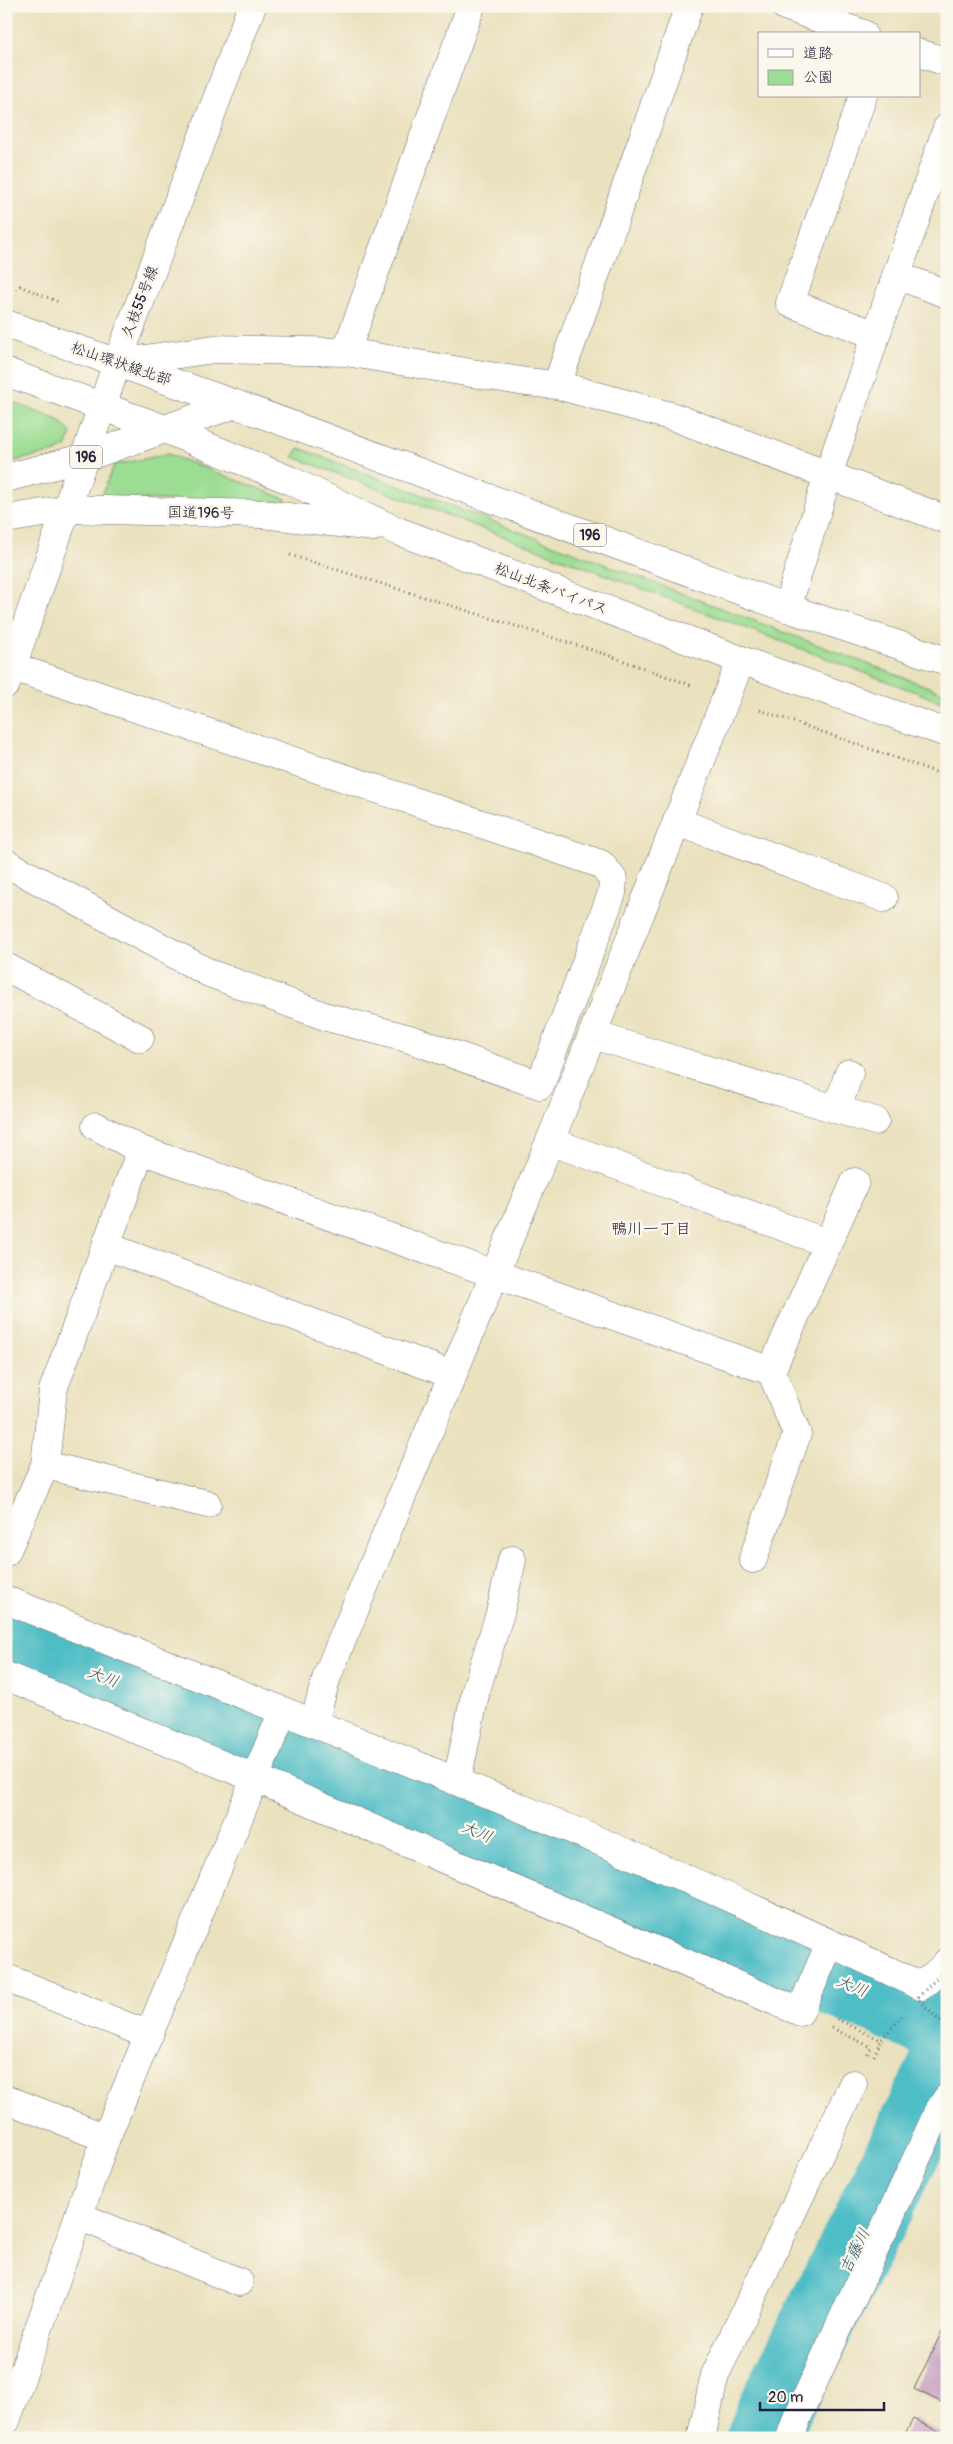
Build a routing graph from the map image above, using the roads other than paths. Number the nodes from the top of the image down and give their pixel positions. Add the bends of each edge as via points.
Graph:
1 (252, 6) edge
2 (471, 6) edge
3 (689, 6) edge
4 (785, 6) edge
5 (857, 32) edge
6 (920, 53) edge
7 (947, 62) edge
8 (862, 98) edge
9 (947, 128) edge
10 (896, 275) junction
11 (947, 294) edge
12 (6, 324) edge
13 (876, 334) junction
14 (346, 352) junction
15 (117, 363) junction
16 (6, 372) edge
17 (557, 385) junction
18 (235, 404) junction
19 (103, 405) junction
20 (162, 428) junction
21 (86, 457) junction
22 (828, 475) junction
23 (6, 478) edge
24 (68, 510) junction
25 (6, 519) edge
26 (947, 520) edge
27 (395, 530) junction
28 (787, 608) junction
29 (741, 660) junction
30 (947, 661) edge
31 (10, 676) edge
32 (947, 733) edge
33 (678, 822) junction
34 (6, 863) edge
35 (884, 898) dead end
36 (6, 967) edge
37 (593, 1035) junction
38 (140, 1038) dead end
39 (849, 1073) dead end
40 (837, 1109) junction
41 (875, 1121) dead end
42 (96, 1126) dead end
43 (550, 1141) junction
44 (141, 1150) junction
45 (855, 1182) dead end
46 (827, 1244) junction
47 (106, 1246) junction
48 (495, 1276) junction
49 (771, 1371) junction
50 (453, 1375) junction
51 (45, 1465) junction
52 (207, 1504) dead end
53 (6, 1552) edge
54 (753, 1559) dead end
55 (512, 1560) dead end
56 (6, 1600) edge
57 (6, 1676) edge
58 (281, 1719) junction
59 (314, 1722) junction
60 (259, 1773) junction
61 (457, 1781) junction
62 (830, 1942) junction
63 (946, 1968) edge
64 (6, 1978) edge
65 (150, 2036) junction
66 (853, 2084) road end
67 (947, 2098) edge
68 (6, 2100) edge
69 (106, 2138) junction
70 (79, 2216) junction
71 (239, 2282) dead end
72 (6, 2421) edge
73 (701, 2438) edge
74 (790, 2438) edge

1 - 15 main road, 久枝55号線
2 - 14 main road
3 - 17 main road
4 - 5 main road
6 - 7 main road
8 - 13 main road via 790,303
9 - 10 main road
10 - 11 main road
10 - 13 main road
12 - 15 main road, 松山環状線北部
13 - 22 main road
14 - 15 main road via 214,348
14 - 17 main road
15 - 18 main road, 松山環状線北部
15 - 19 main road, 久枝55号線
16 - 19 main road
17 - 22 main road via 674,417
18 - 20 main road, 196
18 - 28 main road, 196
19 - 20 main road
19 - 21 main road, 久枝55号線
20 - 21 main road, 196
20 - 27 main road, 松山北条バイパス via 289,480
21 - 23 main road, 196
21 - 24 main road, 久枝55号線
22 - 26 main road
22 - 28 main road
24 - 25 main road, 国道196号
24 - 27 main road, 国道196号 via 262,514
24 - 31 main road, 久枝55号線
27 - 29 main road, 松山北条バイパス
28 - 30 main road, 196
29 - 32 main road, 松山北条バイパス
29 - 33 main road
31 - 34 main road via 600,864 613,879 612,893 540,1086 410,1039 327,1017 209,973
33 - 35 main road
33 - 37 main road
36 - 38 main road
37 - 40 main road
37 - 43 main road
39 - 40 main road
40 - 41 main road
42 - 44 main road
43 - 46 main road
43 - 48 main road
44 - 47 main road
44 - 48 main road
45 - 46 main road
46 - 49 main road
47 - 50 main road
47 - 51 main road via 53,1390
48 - 49 main road
48 - 50 main road
49 - 54 main road via 797,1434
50 - 59 main road via 327,1676
51 - 52 main road
51 - 53 main road
55 - 61 main road via 500,1613 476,1690
56 - 58 main road
57 - 60 main road
58 - 59 main road
58 - 60 main road
59 - 61 main road
60 - 62 main road via 800,2012
60 - 65 main road
61 - 62 main road
62 - 63 main road via 921,1986
64 - 65 main road
65 - 69 main road
66 - 73 main road via 715,2374
67 - 74 main road
68 - 69 main road
69 - 70 main road
70 - 71 main road
70 - 72 main road

